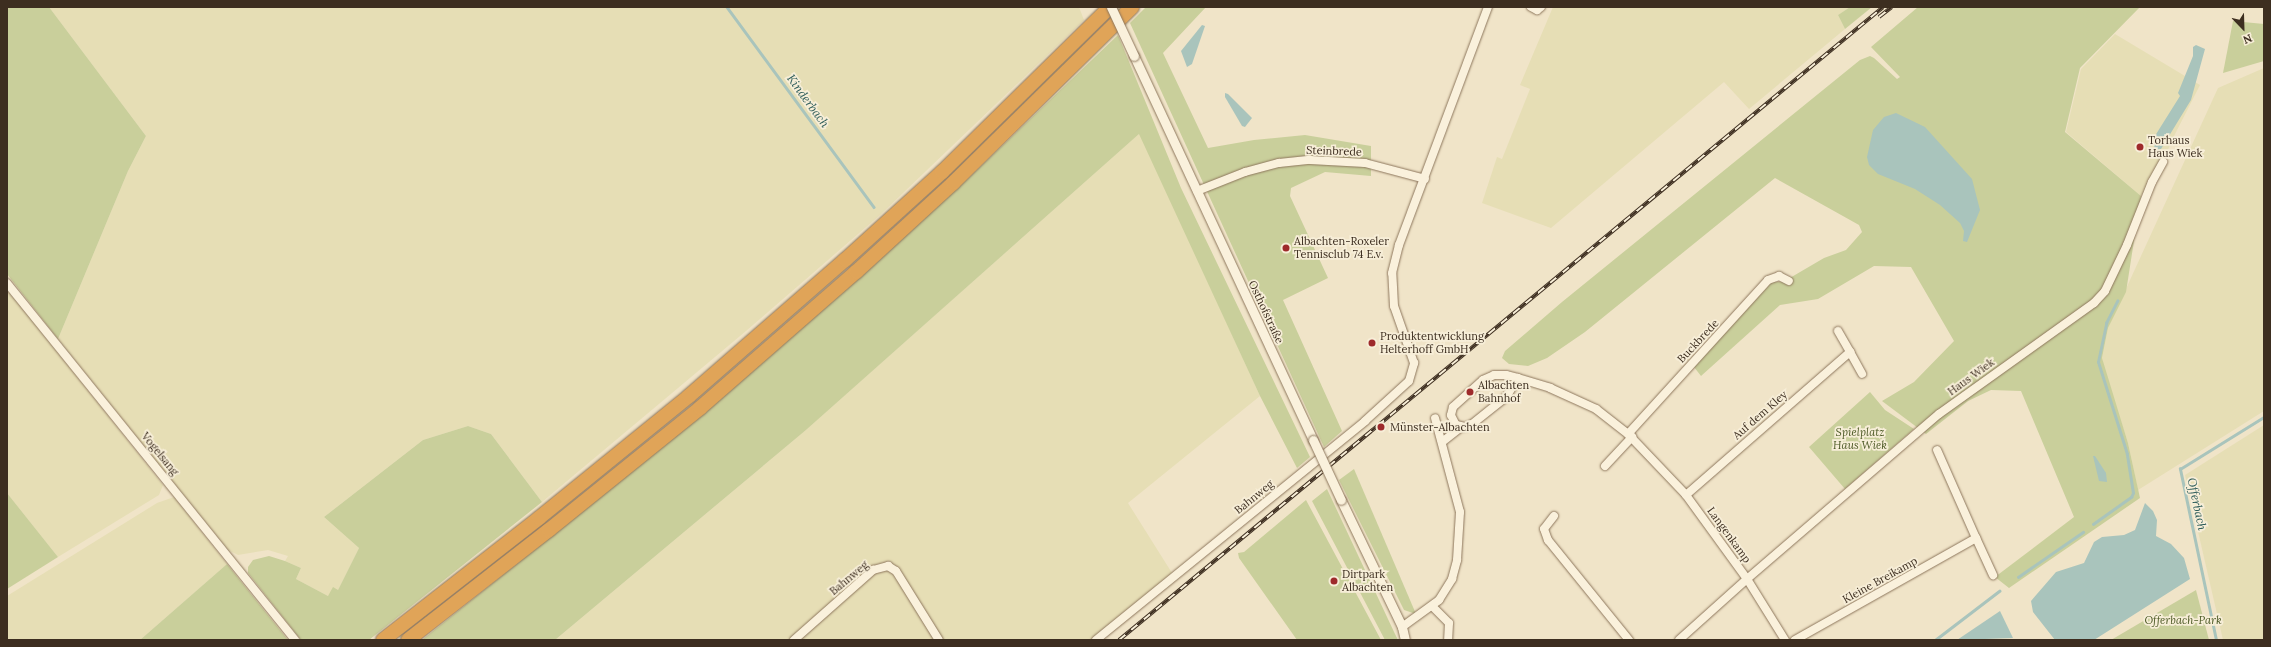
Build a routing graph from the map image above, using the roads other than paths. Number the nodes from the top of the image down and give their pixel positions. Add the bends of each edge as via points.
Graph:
1 (1111, 7) edge
2 (1132, 7) edge
3 (1488, 7) edge
4 (1531, 7) edge
5 (1541, 7) edge
6 (2163, 162) dead end
7 (1425, 179) junction
8 (1197, 191) junction
9 (1789, 281) dead end
10 (7, 284) edge
11 (1838, 331) dead end
12 (1850, 352) junction
13 (1862, 374) dead end
14 (1518, 378) junction
15 (1435, 418) dead end
16 (1460, 428) junction
17 (1630, 435) junction
18 (1442, 442) junction
19 (1937, 450) dead end
20 (1605, 466) dead end
21 (1686, 495) junction
22 (1554, 516) dead end
23 (1976, 538) junction
24 (1992, 575) dead end
25 (1747, 579) junction
26 (1432, 606) junction
27 (1402, 626) junction
28 (295, 640) edge
29 (383, 640) edge
30 (408, 640) edge
31 (794, 640) edge
32 (939, 640) edge
33 (1096, 640) edge
34 (1406, 640) edge
35 (1413, 640) edge
36 (1448, 640) edge
37 (1629, 640) edge
38 (1679, 640) edge
39 (1785, 640) edge
40 (1795, 640) edge

1 - 8 street, Osthofstraße, bridge
1 - 29 highway via 942,172 749,344 539,518
2 - 30 highway via 959,178 850,277 648,450
3 - 7 street
4 - 5 street via 1537,10
6 - 25 street, Haus Wiek via 2152,182 2127,245 2104,291 2094,303 1939,414
7 - 8 street, Steinbrede via 1365,163 1310,160 1279,163 1245,172
7 - 33 street, Bahnweg via 1399,245 1392,273 1394,306 1414,363 1409,381
8 - 27 street, Osthofstraße, bridge via 1312,440
9 - 17 street, Buckbrede via 1779,276 1768,280
10 - 28 street, Vogelsang
11 - 12 street
12 - 13 street
12 - 21 street, Auf dem Kley
14 - 16 street via 1506,397 1472,424
14 - 16 street, Langenkamp via 1494,375 1484,380 1453,407 1451,415
14 - 17 street, Langenkamp via 1576,398 1596,409
15 - 18 street
16 - 18 street
17 - 20 street
17 - 21 street, Langenkamp
18 - 26 street via 1460,512 1457,560 1452,579
19 - 23 street
21 - 25 street, Langenkamp
22 - 37 street via 1544,529 1548,540
23 - 24 street
23 - 40 street, Kleine Breikamp
25 - 38 street, Langenkamp
25 - 39 street
26 - 27 street
26 - 36 street via 1449,623
27 - 34 street, Osthofstraße
27 - 35 street, Osthofstraße
31 - 32 street, Bahnweg via 873,570 888,566 896,571

